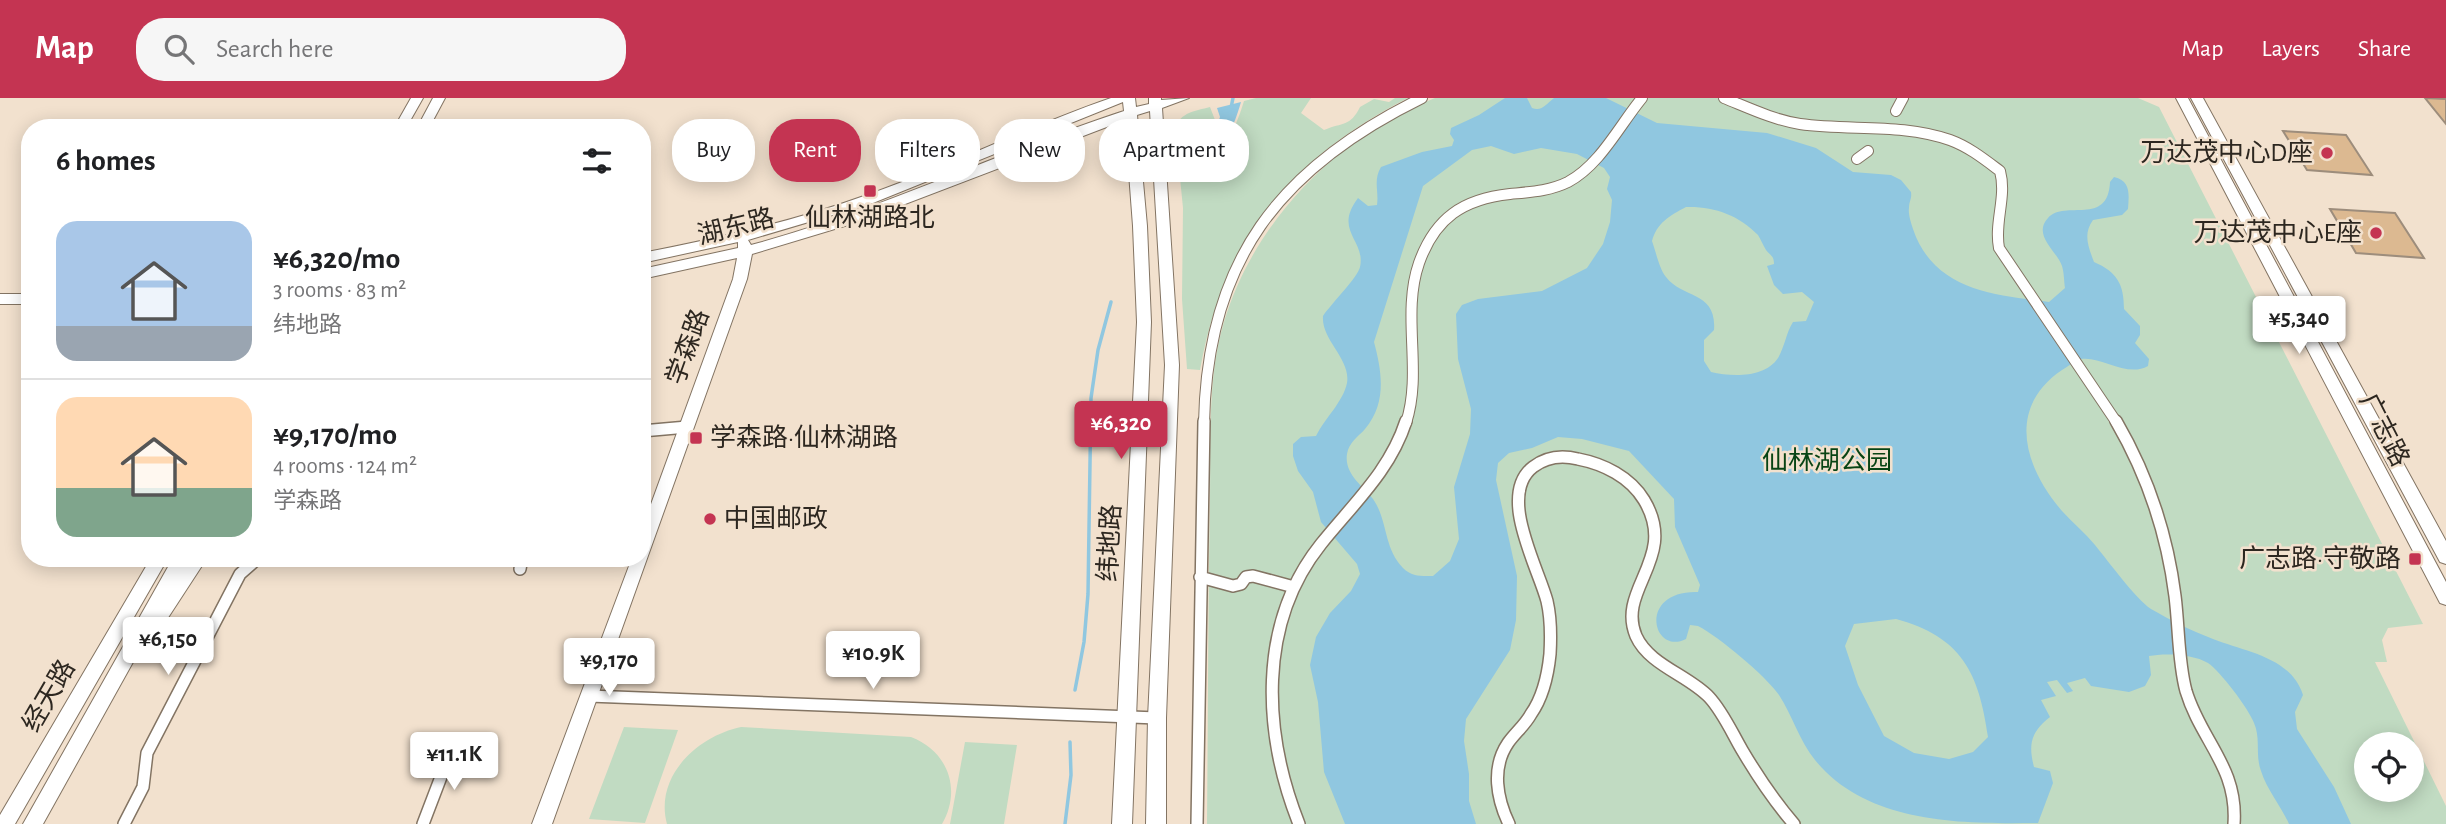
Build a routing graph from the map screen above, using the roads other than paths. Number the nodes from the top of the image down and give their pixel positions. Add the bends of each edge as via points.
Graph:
1 (417, 98) edge
2 (427, 98) edge
3 (439, 98) edge
4 (449, 98) edge
5 (1183, 98) edge
6 (1422, 98) edge
7 (1724, 98) edge
8 (1903, 98) edge
9 (2182, 98) edge
10 (2197, 98) edge
11 (1639, 101) edge
12 (1156, 102) edge
13 (1127, 103) edge
14 (1896, 111) dead end
15 (405, 119) edge
16 (414, 119) edge
17 (428, 119) edge
18 (438, 119) edge
19 (1868, 150) dead end
20 (1857, 159) dead end
21 (744, 245) junction
22 (651, 257) edge
23 (651, 271) edge
24 (0, 299) edge
25 (21, 299) edge
26 (21, 305) edge
27 (0, 306) edge
28 (687, 427) junction
29 (651, 430) edge
30 (651, 527) edge
31 (2446, 557) edge
32 (145, 567) edge
33 (155, 567) edge
34 (177, 567) edge
35 (193, 567) edge
36 (248, 567) edge
37 (637, 567) edge
38 (1200, 577) junction
39 (1294, 587) junction
40 (2446, 598) edge
41 (108, 690) junction
42 (80, 694) junction
43 (589, 696) junction
44 (1125, 718) junction
45 (1157, 718) junction
46 (452, 748) dead end
47 (5, 824) edge
48 (33, 824) edge
49 (124, 824) edge
50 (422, 824) edge
51 (542, 824) edge
52 (1122, 824) edge
53 (1156, 824) edge
54 (1197, 824) edge
55 (1298, 824) edge
56 (1508, 824) edge
57 (1794, 824) edge
58 (2234, 824) edge

1 - 15 main road
2 - 16 main road
3 - 17 main road
4 - 18 main road
5 - 12 main road, 湖东路
6 - 38 street via 1357,132 1308,172 1251,238 1234,270 1209,348
7 - 58 street via 1800,124 1918,130 1950,139 1994,165 2003,180 1995,236 2005,258 2123,431 2157,507 2172,570 2192,709 2234,789
8 - 14 street
9 - 40 main road, 广志路
10 - 31 main road, 广志路
11 - 39 street via 1583,171 1566,183 1482,198 1447,216 1434,231 1413,280 1412,395 1407,419 1395,449 1370,487 1325,540
12 - 13 main road, 湖东路
12 - 45 main road, 纬地路 via 1172,365
13 - 21 main road, 湖东路 via 854,218
13 - 44 main road, 纬地路 via 1144,322
19 - 20 street
21 - 22 main road, 湖东路
21 - 23 main road, 湖东路
21 - 28 main road, 学森路 via 740,279
24 - 25 street
26 - 27 street
28 - 29 street
28 - 30 main road, 学森路
32 - 42 main road
33 - 42 main road, 经天路
34 - 41 main road, 经天路
35 - 41 main road
36 - 49 street via 240,574 146,753 143,787
37 - 43 main road
38 - 39 street via 1233,586 1253,576
38 - 54 street
39 - 55 street via 1282,628 1272,721
41 - 48 main road, 经天路
42 - 47 main road, 经天路
43 - 44 street
43 - 51 main road
44 - 45 street
44 - 52 main road, 纬地路
45 - 53 main road, 纬地路
46 - 50 street
56 - 57 street via 1497,777 1505,747 1535,709 1551,633 1544,591 1520,517 1519,486 1535,465 1558,457 1586,460 1615,472 1631,483 1653,512 1657,538 1637,599 1636,636 1710,698 1757,778

